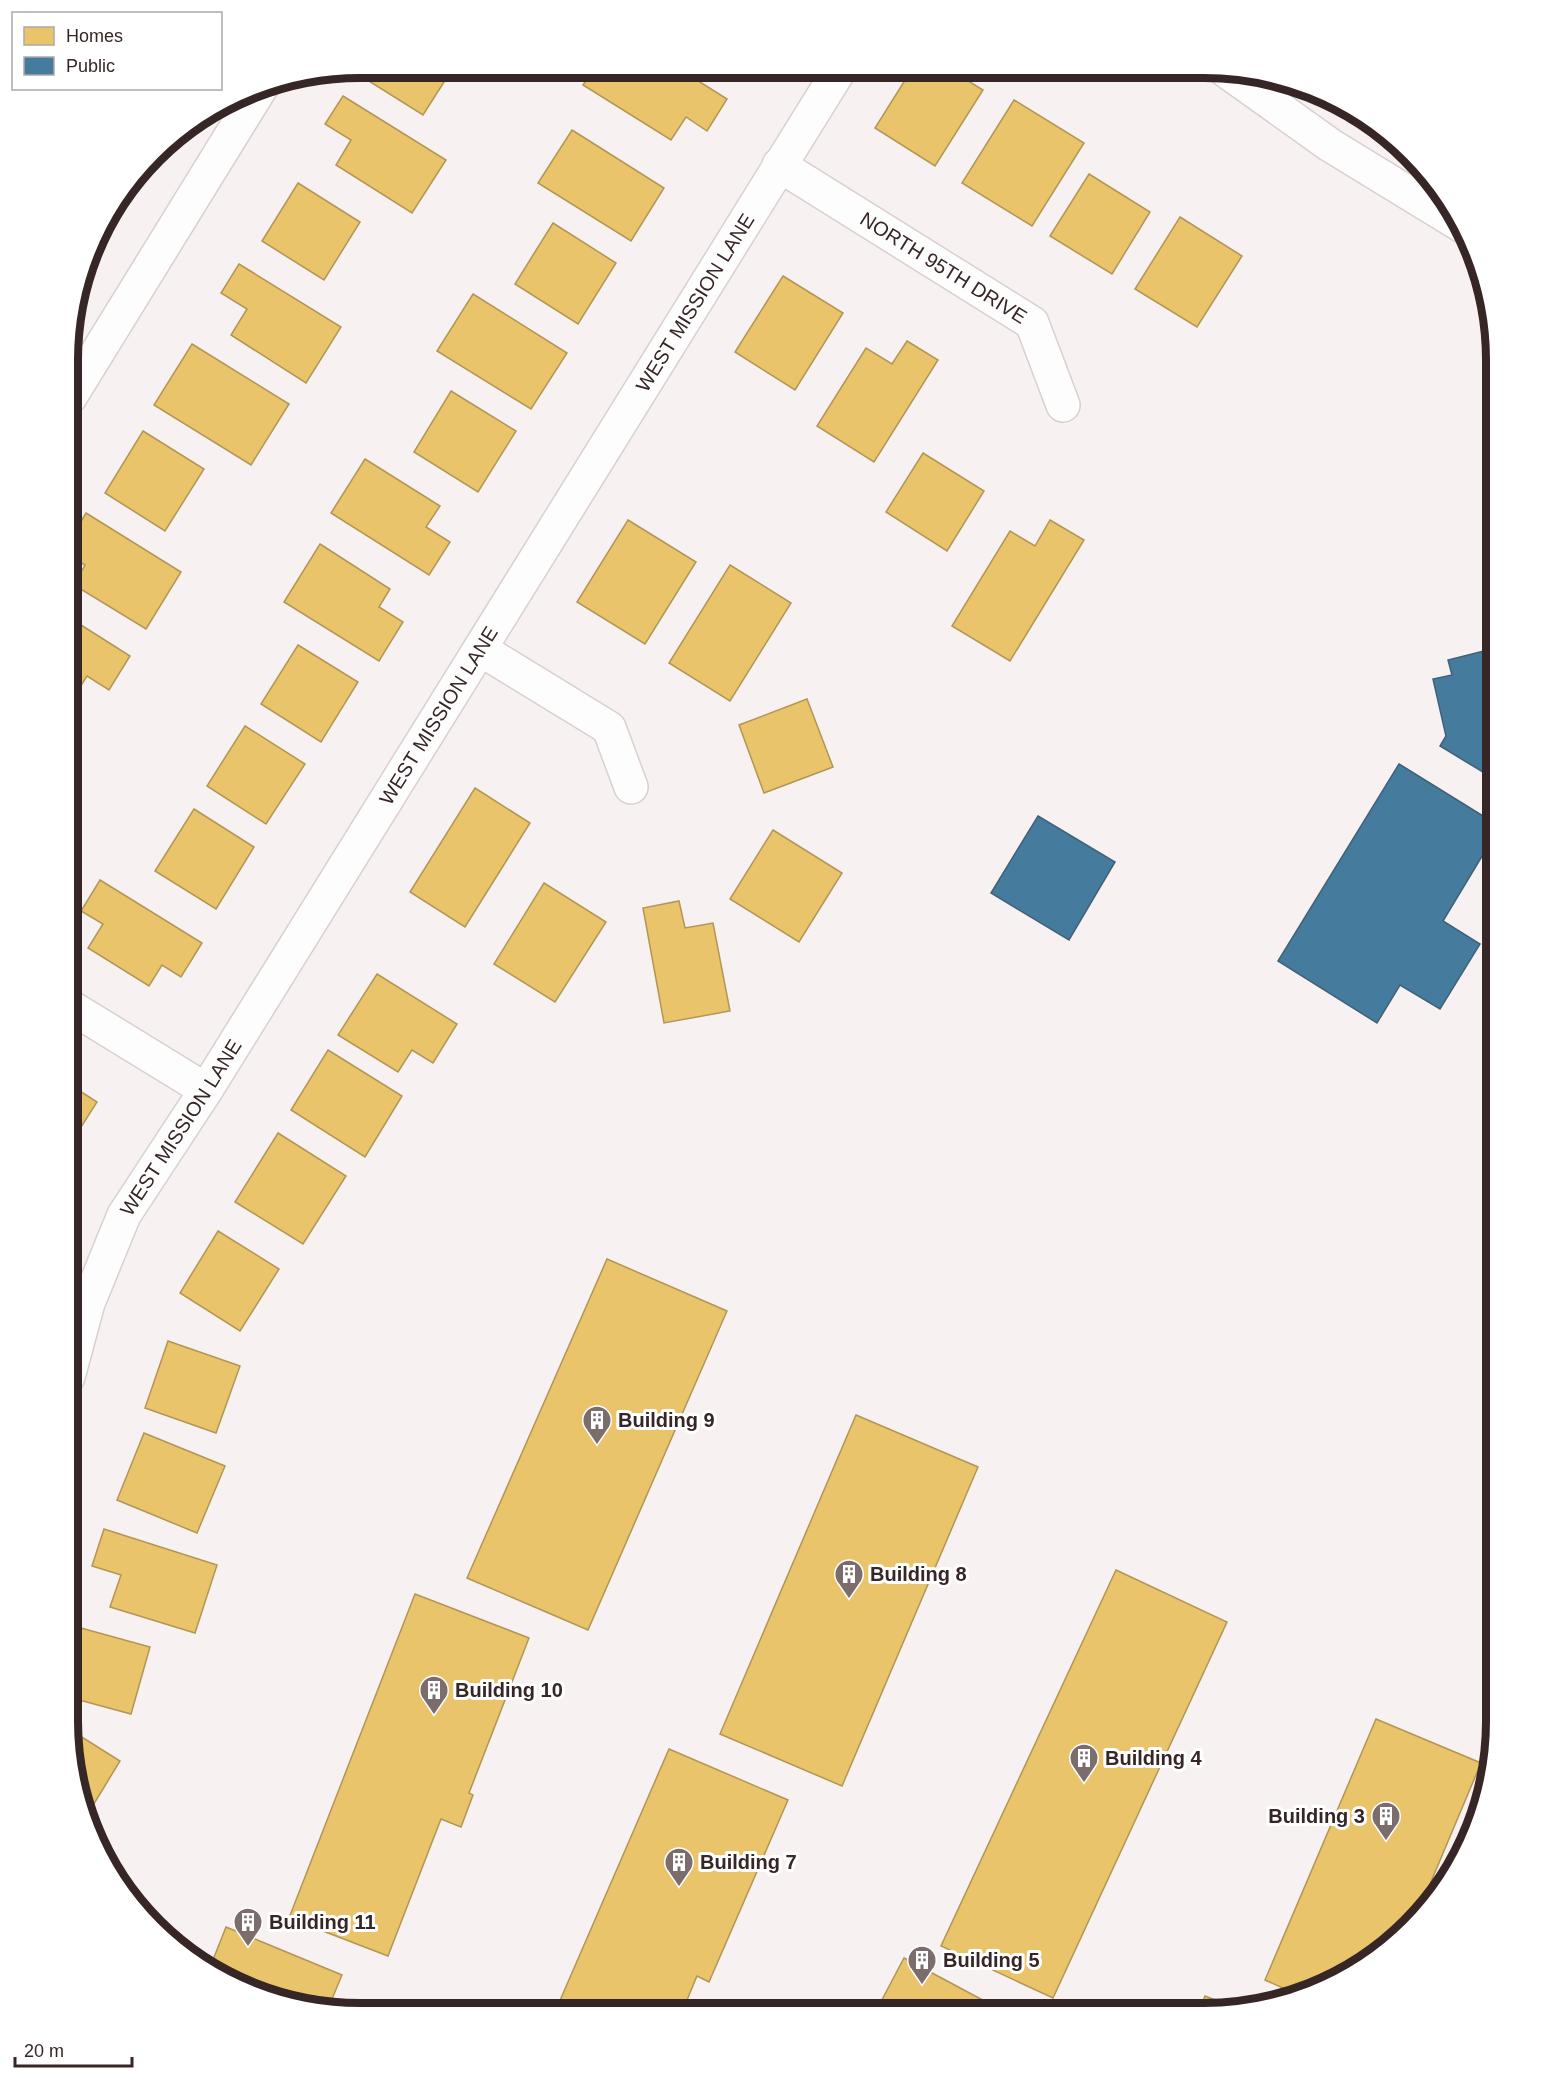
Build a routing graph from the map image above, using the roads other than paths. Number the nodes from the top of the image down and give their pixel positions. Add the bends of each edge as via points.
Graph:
1 (834, 78) edge
2 (1239, 80) edge
3 (254, 98) edge
4 (779, 165) junction
5 (1446, 216) edge
6 (78, 384) edge
7 (1063, 405) dead end
8 (480, 649) junction
9 (631, 787) dead end
10 (78, 1012) edge
11 (206, 1090) junction
12 (78, 1340) edge

1 - 4 street, WEST MISSION LANE
2 - 5 street via 1330,145
3 - 6 street
4 - 7 street, NORTH 95TH DRIVE via 1032,323
4 - 8 street, WEST MISSION LANE
8 - 9 street via 609,728
8 - 11 street, WEST MISSION LANE
10 - 11 street
11 - 12 street, WEST MISSION LANE via 124,1215 88,1303

